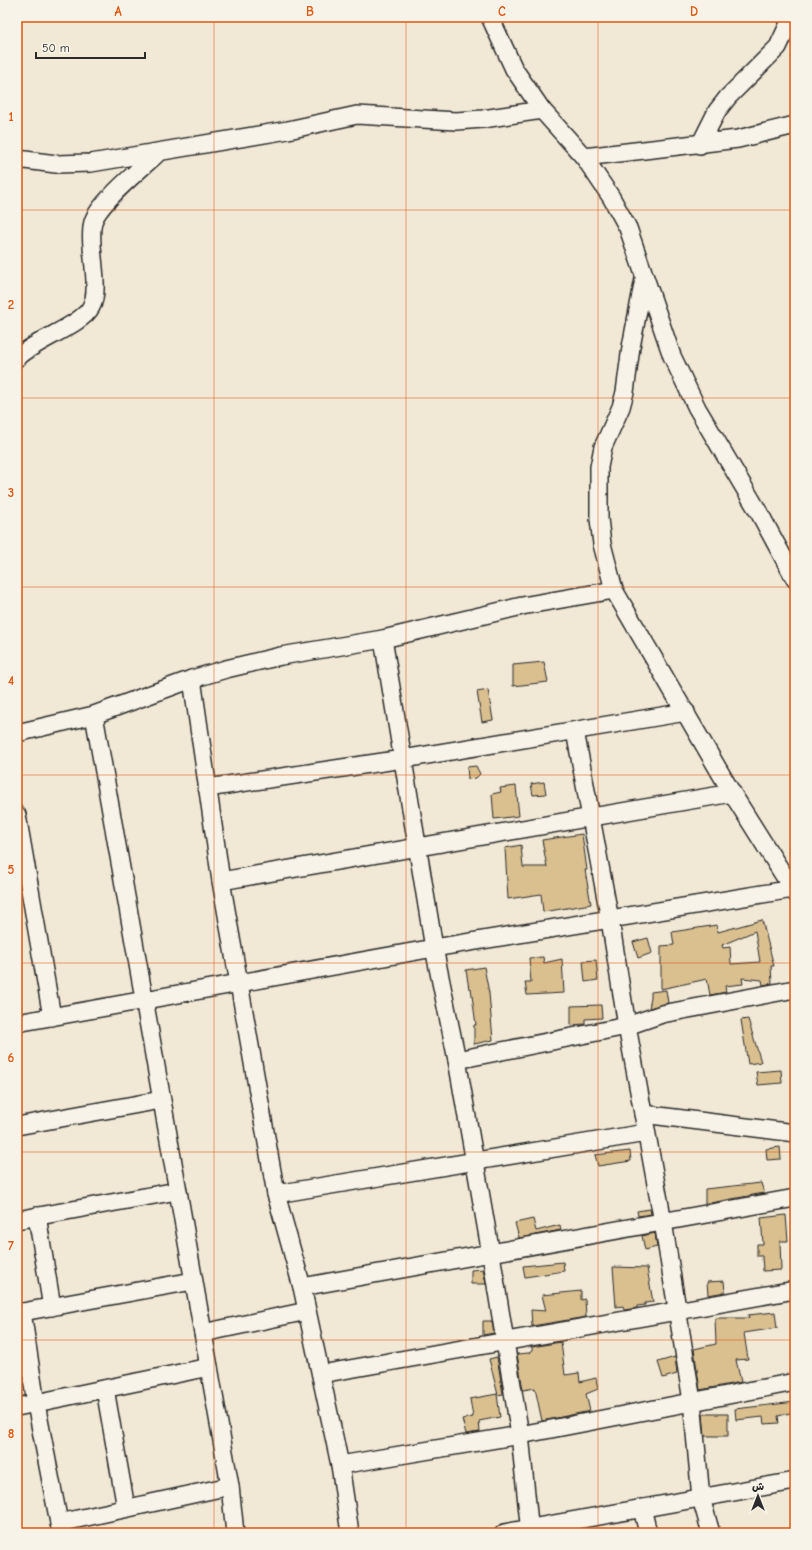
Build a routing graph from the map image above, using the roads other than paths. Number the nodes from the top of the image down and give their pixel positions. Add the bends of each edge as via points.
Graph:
1 (490, 17) edge
2 (792, 17) edge
3 (542, 110) junction
4 (795, 125) edge
5 (700, 145) junction
6 (159, 152) junction
7 (584, 157) junction
8 (17, 159) edge
9 (644, 279) junction
10 (17, 358) edge
11 (795, 579) edge
12 (614, 590) junction
13 (383, 639) junction
14 (192, 679) junction
15 (686, 712) junction
16 (94, 714) junction
17 (575, 731) junction
18 (17, 733) edge
19 (403, 759) junction
20 (207, 788) junction
21 (732, 793) junction
22 (591, 817) junction
23 (18, 824) edge
24 (418, 848) junction
25 (221, 881) junction
26 (794, 891) edge
27 (610, 920) junction
28 (434, 948) junction
29 (238, 984) junction
30 (795, 989) edge
31 (143, 999) junction
32 (52, 1017) junction
33 (17, 1023) edge
34 (627, 1026) junction
35 (457, 1060) junction
36 (161, 1100) junction
37 (643, 1114) junction
38 (17, 1126) edge
39 (646, 1133) junction
40 (795, 1133) edge
41 (475, 1161) junction
42 (177, 1191) junction
43 (276, 1194) junction
44 (795, 1198) edge
45 (37, 1216) junction
46 (17, 1220) edge
47 (663, 1222) junction
48 (491, 1254) junction
49 (193, 1282) junction
50 (302, 1286) junction
51 (795, 1290) edge
52 (52, 1306) junction
53 (307, 1311) junction
54 (678, 1311) junction
55 (19, 1312) edge
56 (203, 1332) junction
57 (505, 1342) junction
58 (209, 1367) junction
59 (321, 1374) junction
60 (795, 1382) edge
61 (105, 1389) junction
62 (692, 1401) junction
63 (36, 1404) junction
64 (17, 1407) edge
65 (520, 1435) junction
66 (340, 1465) junction
67 (795, 1481) edge
68 (230, 1486) junction
69 (701, 1498) junction
70 (126, 1508) junction
71 (642, 1508) junction
72 (60, 1528) edge
73 (529, 1531) edge
74 (235, 1533) edge
75 (350, 1533) edge
76 (504, 1533) edge
77 (648, 1533) edge
78 (711, 1533) edge

1 - 3 street via 514,69
2 - 5 street via 778,47 728,98
3 - 6 street via 456,121 357,115 288,130
3 - 7 street
4 - 5 street
5 - 7 street
6 - 8 street via 91,163 56,164
6 - 10 street via 102,206 93,222 92,306 82,318 25,350
7 - 9 street via 628,228
9 - 11 street via 672,356 697,408
9 - 12 street via 625,392 621,408 603,447 599,467 599,519 602,544
12 - 13 street via 515,608
12 - 15 street
13 - 14 street via 281,656
13 - 19 street
14 - 16 street
14 - 20 street
15 - 17 street
15 - 21 street
16 - 18 street
16 - 31 street
17 - 19 street
17 - 22 street
19 - 20 street
19 - 24 street
20 - 25 street
21 - 22 street
21 - 26 street
22 - 24 street
22 - 27 street
23 - 32 street
24 - 25 street
24 - 28 street
25 - 29 street
26 - 27 street
27 - 28 street
27 - 34 street
28 - 29 street
28 - 35 street
29 - 31 street
29 - 43 street
30 - 34 street via 662,1014
31 - 32 street
31 - 36 street
32 - 33 street
34 - 35 street
34 - 37 street
35 - 41 street
36 - 38 street
36 - 42 street
37 - 39 street
37 - 40 street
39 - 41 street
39 - 47 street
41 - 43 street
41 - 48 street
42 - 45 street
42 - 49 street
43 - 50 street
44 - 47 street
45 - 46 street
45 - 52 street
47 - 48 street
47 - 54 street
48 - 50 street
48 - 57 street
49 - 52 street
49 - 56 street
50 - 53 street
51 - 54 street
52 - 55 street
53 - 56 street
53 - 59 street
54 - 57 street
54 - 62 street
55 - 63 street
56 - 58 street
57 - 59 street
57 - 65 street
58 - 61 street
58 - 68 street
59 - 66 street
60 - 62 street
61 - 63 street
61 - 70 street
62 - 65 street
62 - 69 street
63 - 64 street
63 - 72 street
65 - 66 street
65 - 73 street
66 - 75 street
67 - 69 street
68 - 70 street
68 - 74 street
69 - 71 street
69 - 78 street
70 - 72 street
71 - 73 street
71 - 77 street
73 - 76 street

